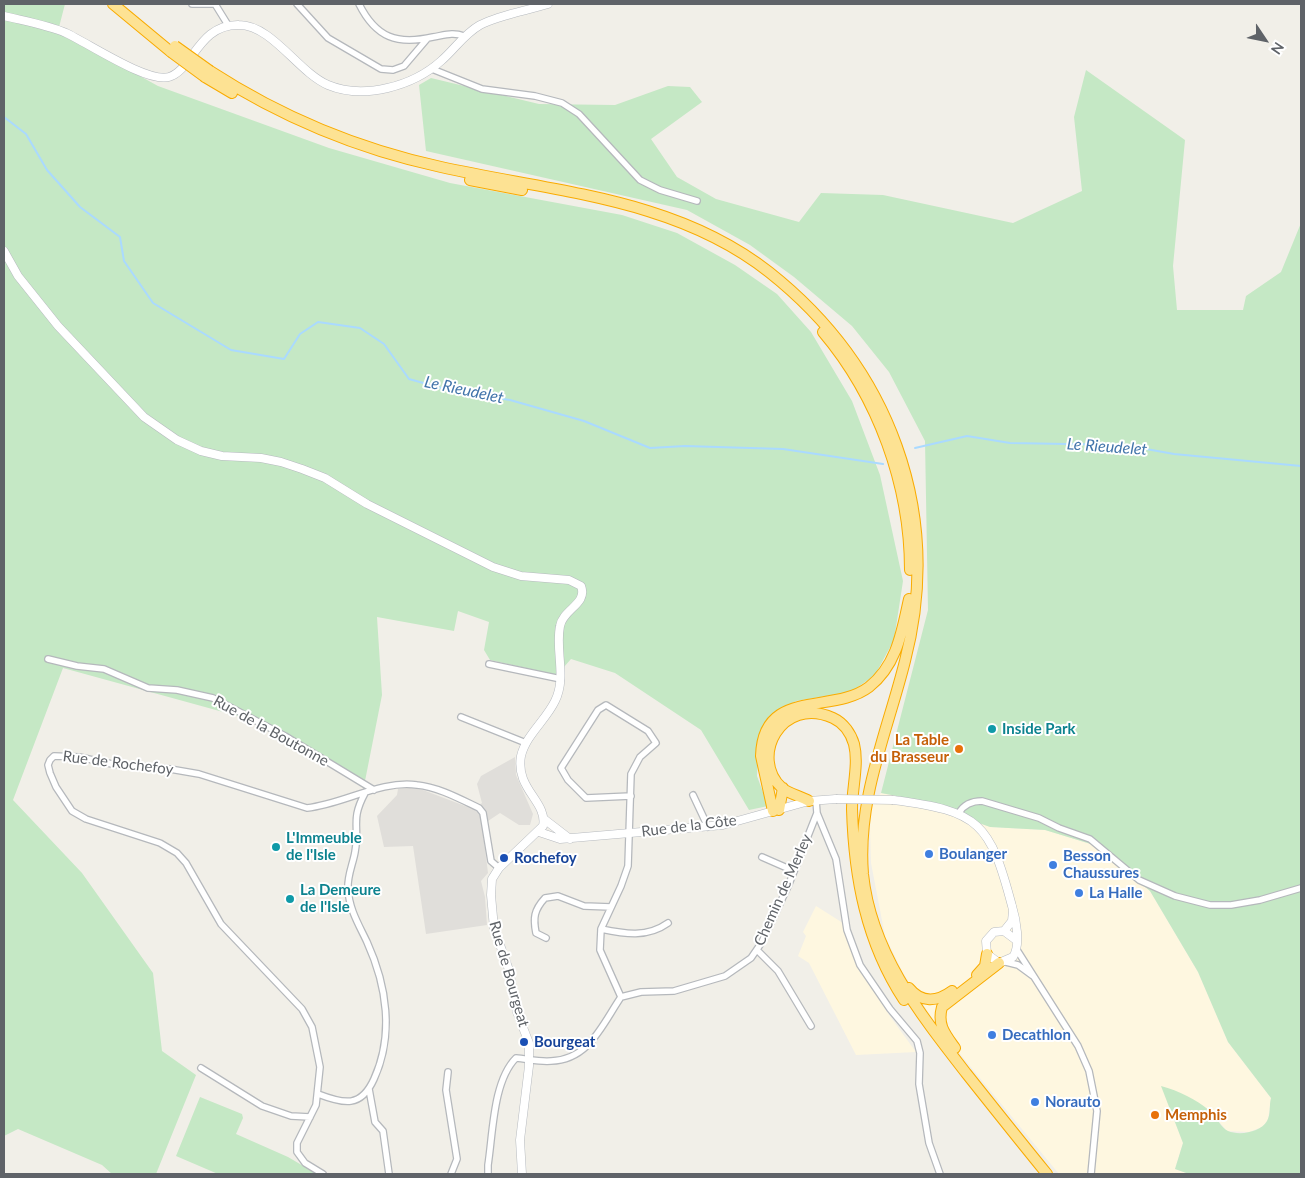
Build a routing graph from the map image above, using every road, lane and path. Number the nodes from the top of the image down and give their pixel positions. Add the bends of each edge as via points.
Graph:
1 (113, 4) edge
2 (123, 4) edge
3 (192, 4) edge
4 (215, 4) edge
5 (297, 4) edge
6 (359, 4) edge
7 (548, 4) edge
8 (530, 6) edge
9 (4, 16) edge
10 (228, 25) junction
11 (464, 36) junction
12 (427, 39) junction
13 (173, 49) junction
14 (432, 69) junction
15 (208, 74) junction
16 (697, 200) dead end
17 (4, 251) edge
18 (909, 599) junction
19 (48, 659) dead end
20 (490, 664) dead end
21 (561, 679) junction
22 (461, 717) dead end
23 (526, 743) junction
24 (783, 788) junction
25 (374, 790) junction
26 (365, 793) junction
27 (693, 795) dead end
28 (631, 796) junction
29 (813, 801) junction
30 (776, 810) junction
31 (817, 813) junction
32 (959, 813) junction
33 (544, 819) junction
34 (708, 827) junction
35 (539, 832) junction
36 (630, 834) junction
37 (570, 839) junction
38 (762, 857) dead end
39 (499, 868) junction
40 (794, 871) junction
41 (1301, 888) edge
42 (611, 907) junction
43 (1013, 909) junction
44 (668, 923) dead end
45 (601, 929) junction
46 (1004, 931) junction
47 (546, 938) dead end
48 (1016, 940) junction
49 (757, 950) junction
50 (1017, 950) junction
51 (987, 954) junction
52 (888, 959) junction
53 (1003, 962) junction
54 (1032, 976) junction
55 (621, 997) junction
56 (914, 1012) junction
57 (811, 1026) dead end
58 (530, 1060) junction
59 (201, 1068) dead end
60 (448, 1072) dead end
61 (369, 1089) junction
62 (318, 1094) junction
63 (989, 1102) junction
64 (310, 1117) junction
65 (323, 1174) edge
66 (390, 1174) edge
67 (451, 1174) edge
68 (488, 1174) edge
69 (522, 1174) edge
70 (940, 1174) edge
71 (1041, 1174) edge
72 (1047, 1174) edge
73 (1091, 1174) edge

1 - 13 highway
2 - 13 highway
3 - 4 street
4 - 10 street
5 - 12 street via 328,38 381,69 393,70 404,66
6 - 12 street via 382,34 395,40
7 - 8 street
8 - 11 street via 480,25
9 - 10 street via 64,32 157,78 178,73 205,38
10 - 14 street via 252,27 328,84 348,90 393,86
11 - 12 street via 455,33
11 - 14 street
13 - 15 highway, bridge
14 - 16 street via 482,89 562,103 579,114 640,180 660,190
15 - 18 highway via 267,113 344,145 431,171 652,217 709,241 749,264 811,318 844,360 869,402 889,450 904,505 910,556
15 - 52 highway via 299,121 369,147 437,166 632,205 683,222 718,238 767,271 802,301 843,345 870,387 894,438 908,485 915,526 916,578 906,658 871,772 863,823 864,876 869,905
17 - 21 street via 18,276 58,326 144,417 177,440 222,456 261,458 302,468 367,504 508,573 576,582 583,592 578,603 561,620
18 - 30 highway via 894,655 888,667 868,688 837,699 789,709 768,728 761,756
18 - 56 highway via 900,658 868,770 859,843 864,901 871,927 890,973
19 - 25 street, Rue de la Boutonne via 104,669 148,688 213,698 285,736
20 - 21 street
21 - 23 street via 555,701
22 - 23 street
23 - 33 street via 520,771
24 - 29 highway
24 - 30 highway
24 - 56 highway via 775,778 769,753 781,725 796,715 818,713 836,719 847,729 856,755 853,832 860,893 870,933 885,969
25 - 26 street, Rue de Rochefoy
25 - 39 street, Rue de Rochefoy via 400,784 418,785 479,808 484,813 491,861
26 - 61 street via 354,820 357,836 348,891 355,920 368,944 377,974 386,1009 387,1033 384,1054
26 - 62 street, Rue de Rochefoy via 321,807 307,808 199,774 170,769 62,755 54,756 48,765 56,787 72,811 86,819 160,843 177,852 186,862 215,917 302,1008 312,1027 320,1067
27 - 34 street
28 - 28 street via 631,774 640,757 656,743 648,731 606,705 598,710 561,768 586,798
28 - 36 street
29 - 30 street, Rue de la Côte
29 - 31 street, Chemin de Merley
29 - 32 street, Rue de la Côte, bridge via 893,800
30 - 34 street, Rue de la Côte
31 - 40 street, Chemin de Merley
31 - 70 street via 836,859 847,930 860,965 917,1041 920,1052 918,1084 929,1143
32 - 41 street via 966,805 982,801 1040,818 1090,839 1139,880 1154,888 1210,905 1260,900
32 - 43 street via 986,836 994,848
33 - 35 street
33 - 37 street
34 - 36 street, Rue de la Côte
35 - 37 street, Rue de la Côte via 560,840
35 - 39 street
36 - 37 street, Rue de la Côte
36 - 42 street via 628,866
38 - 40 street
39 - 58 street, Rue de Bourgeat via 492,879 492,915 513,986 517,1012 529,1043
40 - 49 street, Chemin de Merley
42 - 45 street
42 - 47 street via 584,906 558,896 545,898 536,907 534,920 536,933
43 - 46 street via 1012,922
43 - 48 street via 1018,922
44 - 45 street via 650,933 626,934
45 - 55 street via 600,950
46 - 48 street
46 - 51 street via 994,932 987,938
48 - 50 street
49 - 55 street, Chemin de Merley via 744,964 725,976 674,991 641,992
49 - 57 street via 778,971
50 - 53 street via 1013,958
50 - 54 street
51 - 52 highway via 985,966 979,973 949,994 931,1000 913,993
51 - 53 street
52 - 63 highway via 929,1025
53 - 54 street via 1018,966
53 - 63 highway via 950,999 942,1007 940,1015 940,1028
54 - 73 street via 1078,1046 1091,1076 1097,1111
55 - 58 street via 585,1050 564,1060
56 - 71 highway
58 - 68 street via 516,1058 501,1082
58 - 69 street, Rue de Bourgeat via 521,1125
59 - 64 street via 262,1106 291,1116
60 - 67 street via 446,1090 457,1159
61 - 62 street via 364,1096 341,1103
61 - 66 street via 375,1122 383,1131
62 - 64 street
63 - 72 highway
64 - 65 street via 297,1152 305,1163

